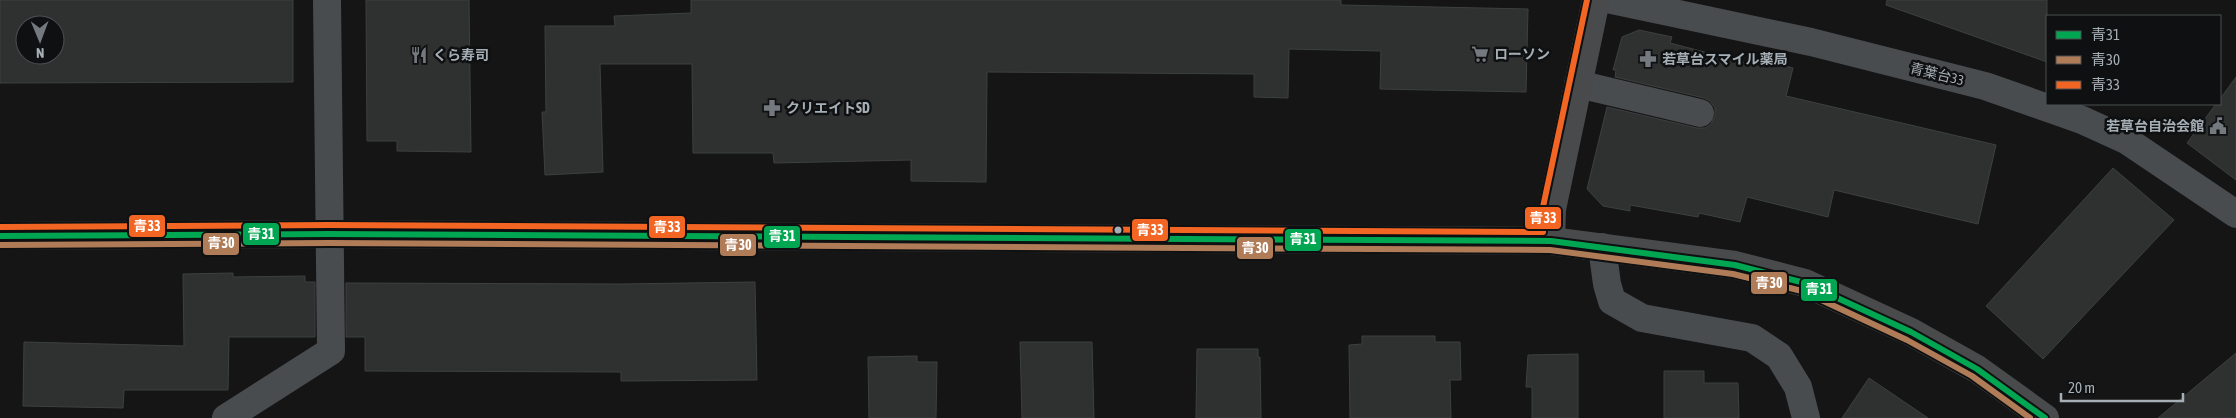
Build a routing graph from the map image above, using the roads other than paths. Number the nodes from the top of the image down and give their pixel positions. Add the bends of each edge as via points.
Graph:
1 (327, 0) edge
2 (1596, 0) edge
3 (1612, 0) edge
4 (1578, 84) junction
5 (1700, 113) dead end
6 (2236, 214) edge
7 (329, 234) junction
8 (0, 236) edge
9 (1551, 241) junction
10 (1602, 247) junction
11 (226, 418) edge
12 (1806, 418) edge
13 (2045, 418) edge

1 - 7 street
2 - 4 street
3 - 6 street, 青葉台33 via 1811,42 1984,86 2082,120 2126,140
4 - 5 street
4 - 9 street via 1552,209
7 - 8 street
7 - 9 street
7 - 11 street via 331,351
9 - 10 street
10 - 12 street via 1612,300 1642,318 1752,338 1779,356 1798,387
10 - 13 street via 1735,265 1806,284 1919,337 1977,369

